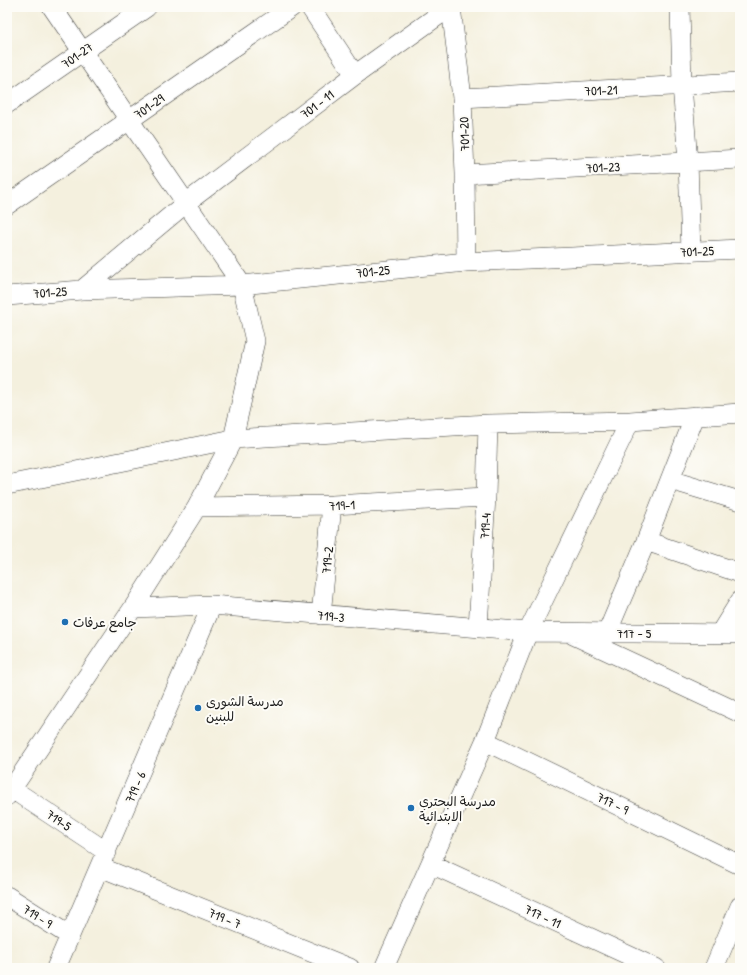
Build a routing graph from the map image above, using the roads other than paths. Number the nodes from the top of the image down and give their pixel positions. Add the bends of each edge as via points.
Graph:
1 (52, 7) edge
2 (147, 7) edge
3 (292, 7) edge
4 (310, 7) edge
5 (451, 7) edge
6 (680, 7) edge
7 (82, 52) junction
8 (355, 75) junction
9 (740, 82) edge
10 (682, 85) junction
11 (462, 98) junction
12 (7, 104) edge
13 (129, 120) junction
14 (740, 159) edge
15 (688, 162) junction
16 (465, 174) junction
17 (186, 203) junction
18 (7, 206) edge
19 (740, 249) edge
20 (691, 252) junction
21 (466, 262) junction
22 (242, 285) junction
23 (82, 290) junction
24 (7, 296) edge
25 (740, 412) edge
26 (695, 416) junction
27 (630, 421) junction
28 (488, 424) junction
29 (234, 439) junction
30 (670, 480) junction
31 (7, 485) edge
32 (486, 497) junction
33 (740, 501) edge
34 (332, 506) junction
35 (197, 507) junction
36 (646, 541) junction
37 (740, 573) edge
38 (740, 601) edge
39 (212, 605) junction
40 (133, 608) junction
41 (321, 615) junction
42 (478, 627) junction
43 (528, 632) junction
44 (566, 632) junction
45 (607, 633) junction
46 (720, 633) junction
47 (740, 634) edge
48 (740, 713) edge
49 (485, 741) junction
50 (9, 792) edge
51 (103, 859) junction
52 (431, 864) junction
53 (740, 865) edge
54 (7, 896) edge
55 (740, 906) edge
56 (70, 936) junction
57 (56, 968) edge
58 (350, 968) edge
59 (384, 968) edge
60 (656, 968) edge
61 (714, 968) edge

1 - 7 street
2 - 7 street, 701-27
3 - 13 street, 701-29
4 - 8 street
5 - 8 street, 701 - 11
5 - 11 street, 701-20
6 - 10 street
7 - 12 street, 701-27
7 - 13 street
8 - 17 street, 701 - 11
9 - 10 street, 701-21
10 - 11 street, 701-21
10 - 15 street
11 - 16 street, 701-20
13 - 17 street
13 - 18 street, 701-29
14 - 15 street, 701-23
15 - 16 street, 701-23
15 - 20 street
16 - 21 street, 701-20
17 - 22 street
17 - 23 street, 701 - 11
19 - 20 street, 701-25
20 - 21 street, 701-25
21 - 22 street, 701-25
22 - 23 street, 701-25
22 - 29 street via 255,341
23 - 24 street, 701-25
25 - 26 street
26 - 27 street
26 - 30 street
27 - 28 street
27 - 43 street
28 - 29 street
28 - 32 street, 719-4
29 - 31 street
29 - 35 street
30 - 33 street
30 - 36 street
32 - 34 street, 719-1
32 - 42 street, 719-4
34 - 35 street, 719-1
34 - 41 street, 719-2
35 - 40 street
36 - 37 street
36 - 45 street
38 - 46 street
39 - 40 street, 719-3
39 - 41 street, 719-3
39 - 51 street, 719 - 6
40 - 50 street
41 - 42 street, 719-3
42 - 43 street, 719-3
43 - 44 street, 717 - 5
43 - 49 street
44 - 45 street, 717 - 5
44 - 48 street
45 - 46 street, 717 - 5
46 - 47 street, 717 - 5
49 - 52 street
49 - 53 street, 717 - 9
50 - 51 street, 719-5
51 - 56 street, 719 - 6
51 - 58 street, 719 - 7
52 - 59 street
52 - 60 street, 717 - 11
54 - 56 street, 719 - 9
55 - 61 street
56 - 57 street, 719 - 6

